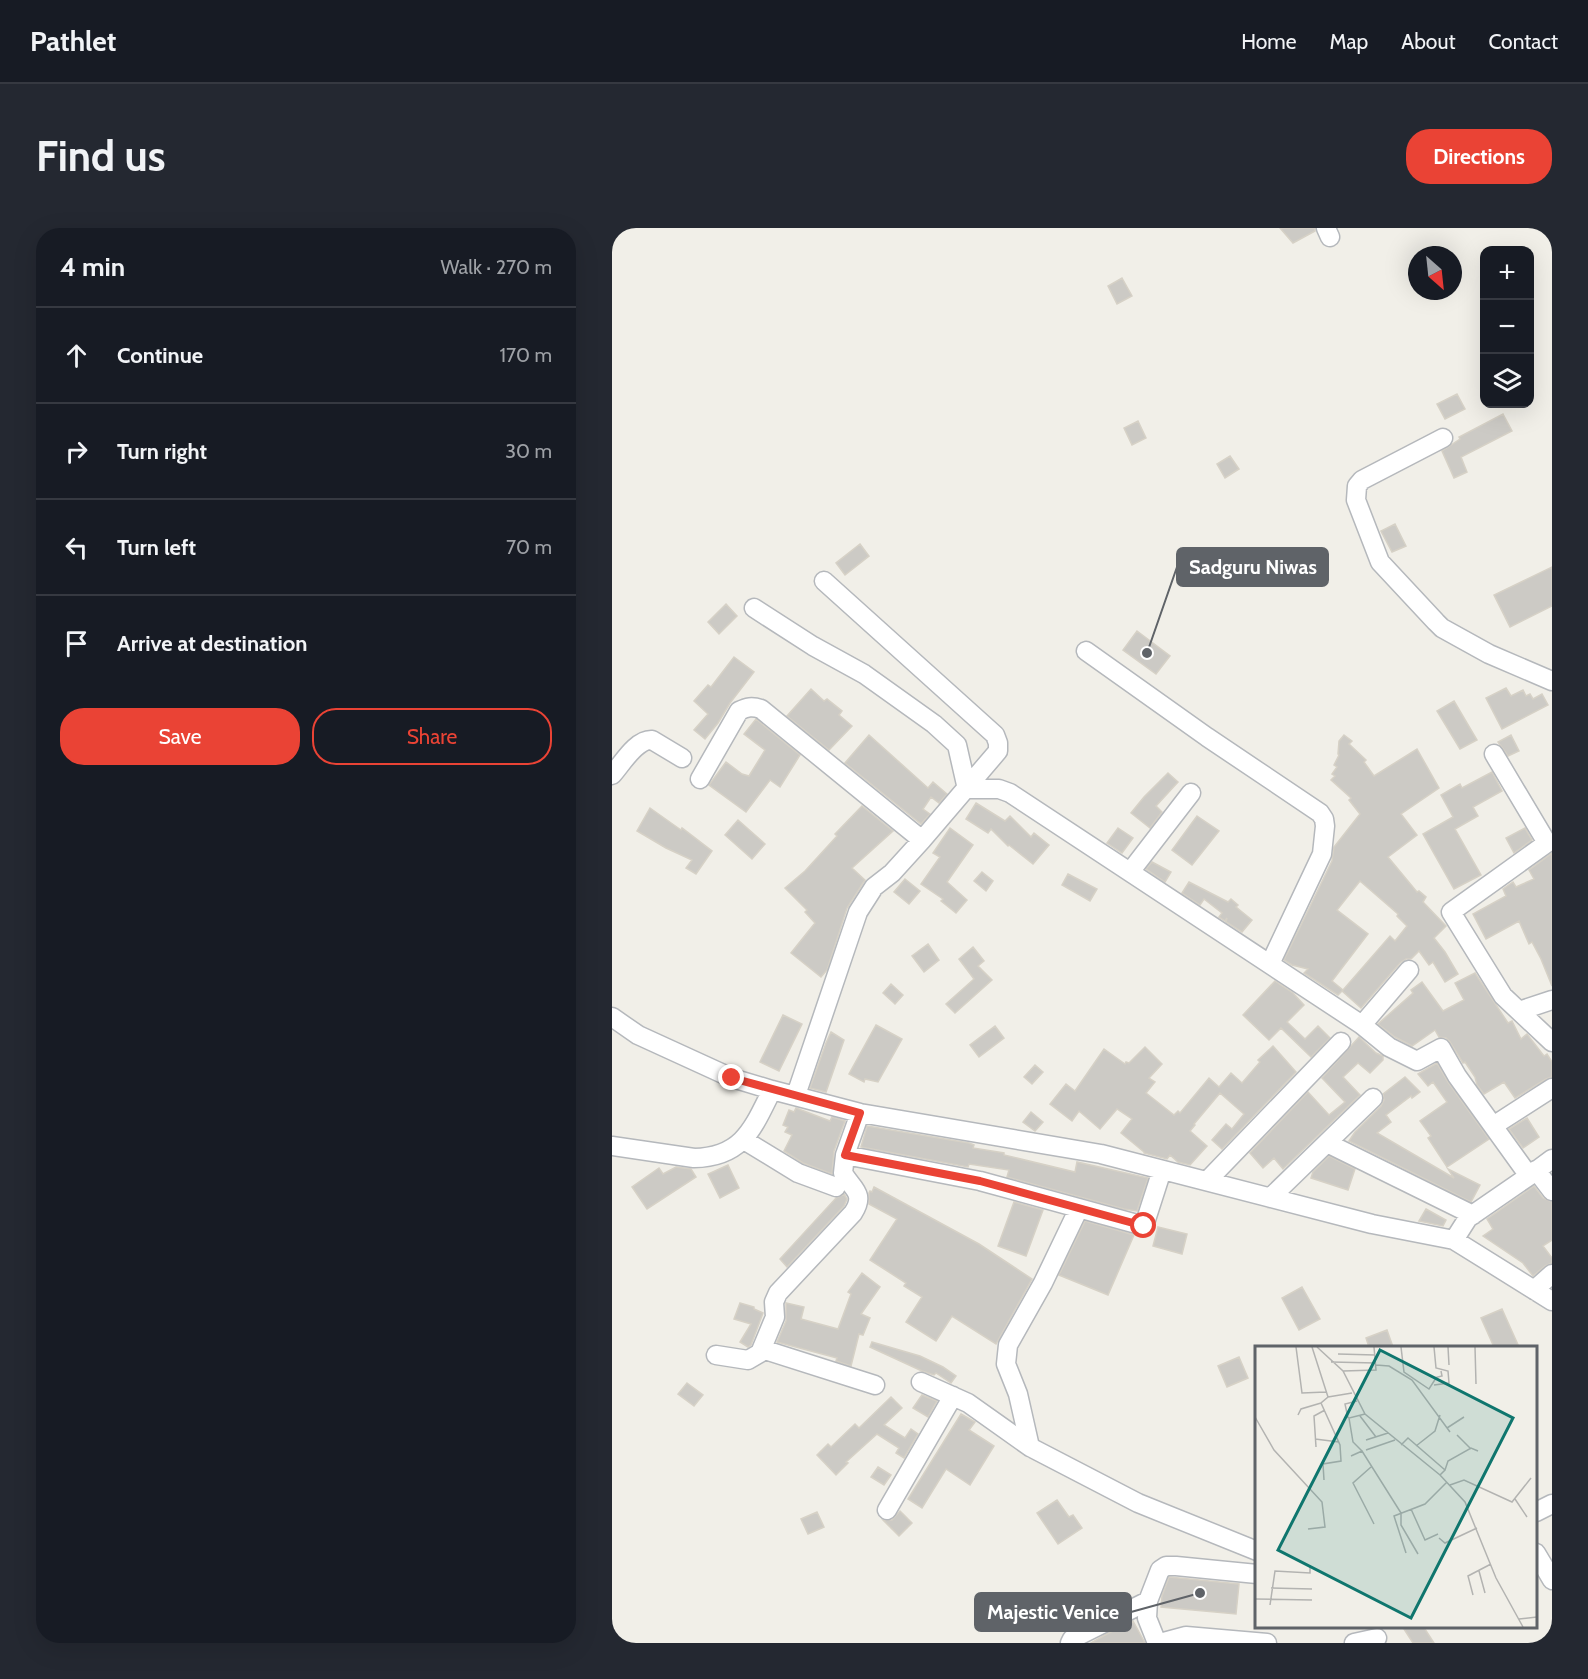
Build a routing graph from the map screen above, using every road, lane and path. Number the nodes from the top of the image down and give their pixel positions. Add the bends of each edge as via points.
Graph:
1 (1443, 438) dead end
2 (824, 581) dead end
3 (754, 608) dead end
4 (1086, 651) dead end
5 (1552, 681) edge
6 (1494, 754) dead end
7 (682, 759) dead end
8 (612, 775) edge
9 (700, 779) dead end
10 (967, 789) junction
11 (1191, 793) dead end
12 (922, 840) junction
13 (1130, 872) junction
14 (1270, 964) junction
15 (1409, 970) dead end
16 (1552, 1000) edge
17 (1519, 1011) junction
18 (612, 1017) edge
19 (1362, 1025) junction
20 (1341, 1042) dead end
21 (1552, 1042) edge
22 (1552, 1088) edge
23 (772, 1090) junction
24 (796, 1095) junction
25 (1373, 1098) dead end
26 (860, 1113) junction
27 (1493, 1126) junction
28 (744, 1140) junction
29 (1327, 1143) junction
30 (612, 1146) edge
31 (845, 1155) junction
32 (1552, 1159) edge
33 (1162, 1170) junction
34 (1533, 1173) junction
35 (1207, 1181) junction
36 (836, 1187) dead end
37 (1552, 1191) edge
38 (1270, 1198) junction
39 (1079, 1208) junction
40 (1473, 1215) junction
41 (1454, 1240) junction
42 (1552, 1274) edge
43 (1534, 1290) junction
44 (1552, 1301) edge
45 (762, 1349) junction
46 (716, 1355) dead end
47 (921, 1382) dead end
48 (875, 1384) dead end
49 (953, 1396) junction
50 (1030, 1447) junction
51 (1552, 1504) edge
52 (887, 1510) dead end
53 (1537, 1512) edge
54 (1255, 1550) edge
55 (1542, 1555) edge
56 (1255, 1574) edge
57 (1552, 1580) edge
58 (1148, 1600) junction
59 (1377, 1636) edge
60 (1070, 1643) edge
61 (1159, 1643) edge
62 (1267, 1643) edge
63 (1354, 1643) edge

1 - 5 street via 1357,486 1356,500 1380,562 1442,628 1489,654
2 - 10 street via 995,735 999,751
3 - 10 street via 864,674 934,724 957,745
4 - 14 street via 1324,819 1322,854
6 - 17 street via 1547,843 1451,912 1503,996
7 - 8 street via 647,739
9 - 12 street via 739,711 754,707
10 - 12 street
10 - 13 street via 1010,793
11 - 13 street
12 - 24 street via 874,887 858,912
13 - 14 street
14 - 19 street
15 - 19 street
16 - 17 street
17 - 21 street
18 - 23 street via 638,1035 732,1078
19 - 27 street via 1389,1047 1417,1061 1441,1048
20 - 35 street
22 - 27 street
23 - 24 street
23 - 28 street
24 - 26 street
25 - 29 street
26 - 31 street
26 - 33 street via 1101,1154
27 - 34 street
28 - 30 street via 708,1158
28 - 36 street via 798,1173
29 - 38 street
29 - 40 street
31 - 39 street via 980,1181
31 - 45 street via 843,1173 858,1193 857,1207 778,1293 775,1317
32 - 34 street
33 - 35 street
33 - 39 street via 1144,1226
34 - 37 street
34 - 40 street
35 - 38 street
38 - 41 street
39 - 50 street via 1008,1345 1006,1364 1018,1394
40 - 41 street
41 - 43 street
42 - 43 street
43 - 44 street
45 - 46 street via 748,1360
45 - 48 street
47 - 49 street
49 - 50 street
49 - 52 street
50 - 54 street via 1138,1503
51 - 53 street
55 - 57 street
56 - 58 street via 1166,1566 1160,1570
58 - 60 street
58 - 61 street via 1147,1618
59 - 63 street
61 - 62 street via 1186,1636

